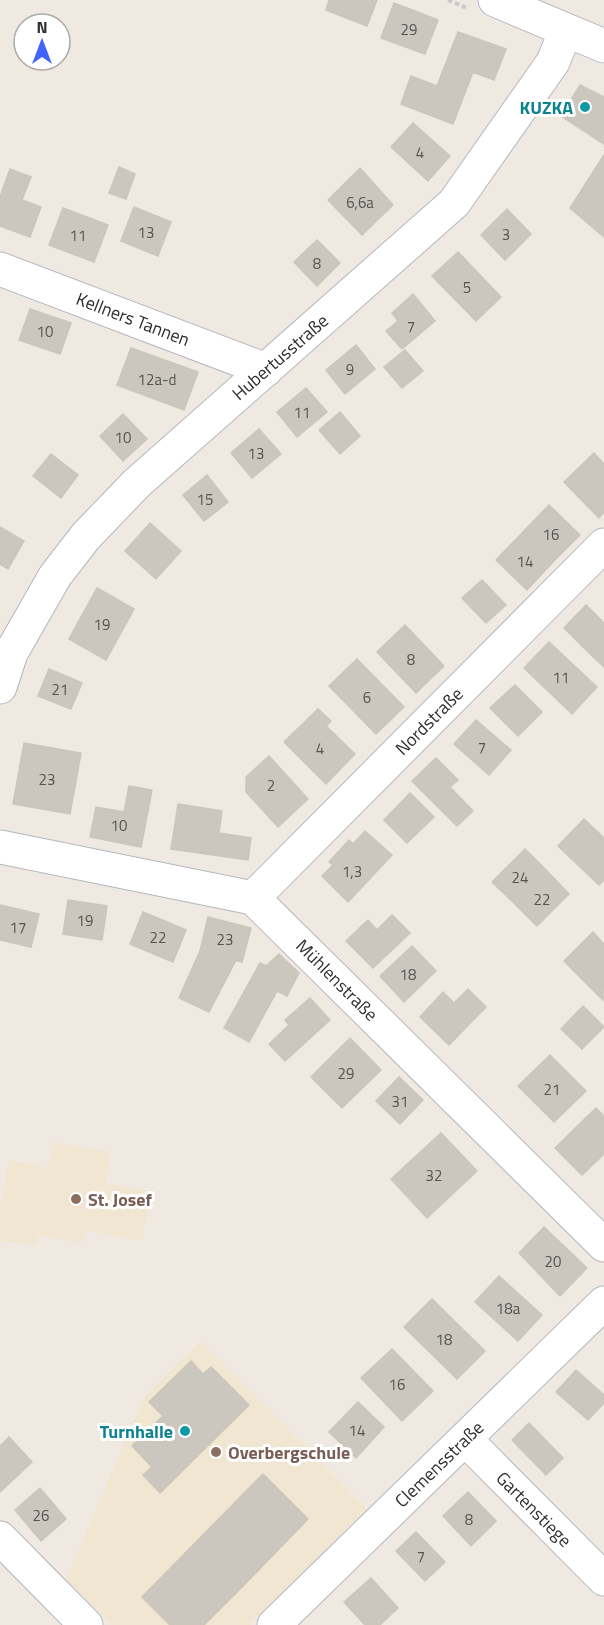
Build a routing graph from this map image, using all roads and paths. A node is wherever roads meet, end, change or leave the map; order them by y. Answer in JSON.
{"nodes":[{"id":1,"x":495,"y":0,"type":"edge"},
{"id":2,"x":566,"y":30,"type":"junction"},
{"id":3,"x":604,"y":46,"type":"edge"},
{"id":4,"x":0,"y":269,"type":"edge"},
{"id":5,"x":266,"y":370,"type":"junction"},
{"id":6,"x":604,"y":544,"type":"edge"},
{"id":7,"x":0,"y":687,"type":"edge"},
{"id":8,"x":0,"y":847,"type":"edge"},
{"id":9,"x":253,"y":898,"type":"junction"},
{"id":10,"x":604,"y":1245,"type":"edge"},
{"id":11,"x":604,"y":1303,"type":"edge"},
{"id":12,"x":465,"y":1439,"type":"junction"},
{"id":13,"x":0,"y":1538,"type":"edge"},
{"id":14,"x":604,"y":1579,"type":"edge"},
{"id":15,"x":86,"y":1625,"type":"edge"},
{"id":16,"x":274,"y":1625,"type":"edge"}],
"edges":[{"from":1,"to":2,"type":"street"},
{"from":2,"to":3,"type":"street"},
{"from":2,"to":5,"type":"street","name":"Hubertusstraße"},
{"from":4,"to":5,"type":"street","name":"Kellners Tannen"},
{"from":5,"to":7,"type":"street","name":"Hubertusstraße"},
{"from":6,"to":9,"type":"street","name":"Nordstraße"},
{"from":8,"to":9,"type":"street"},
{"from":9,"to":10,"type":"street","name":"Mühlenstraße"},
{"from":11,"to":12,"type":"street","name":"Clemensstraße"},
{"from":12,"to":14,"type":"street","name":"Gartenstiege"},
{"from":12,"to":16,"type":"street","name":"Clemensstraße"},
{"from":13,"to":15,"type":"street"}]}
